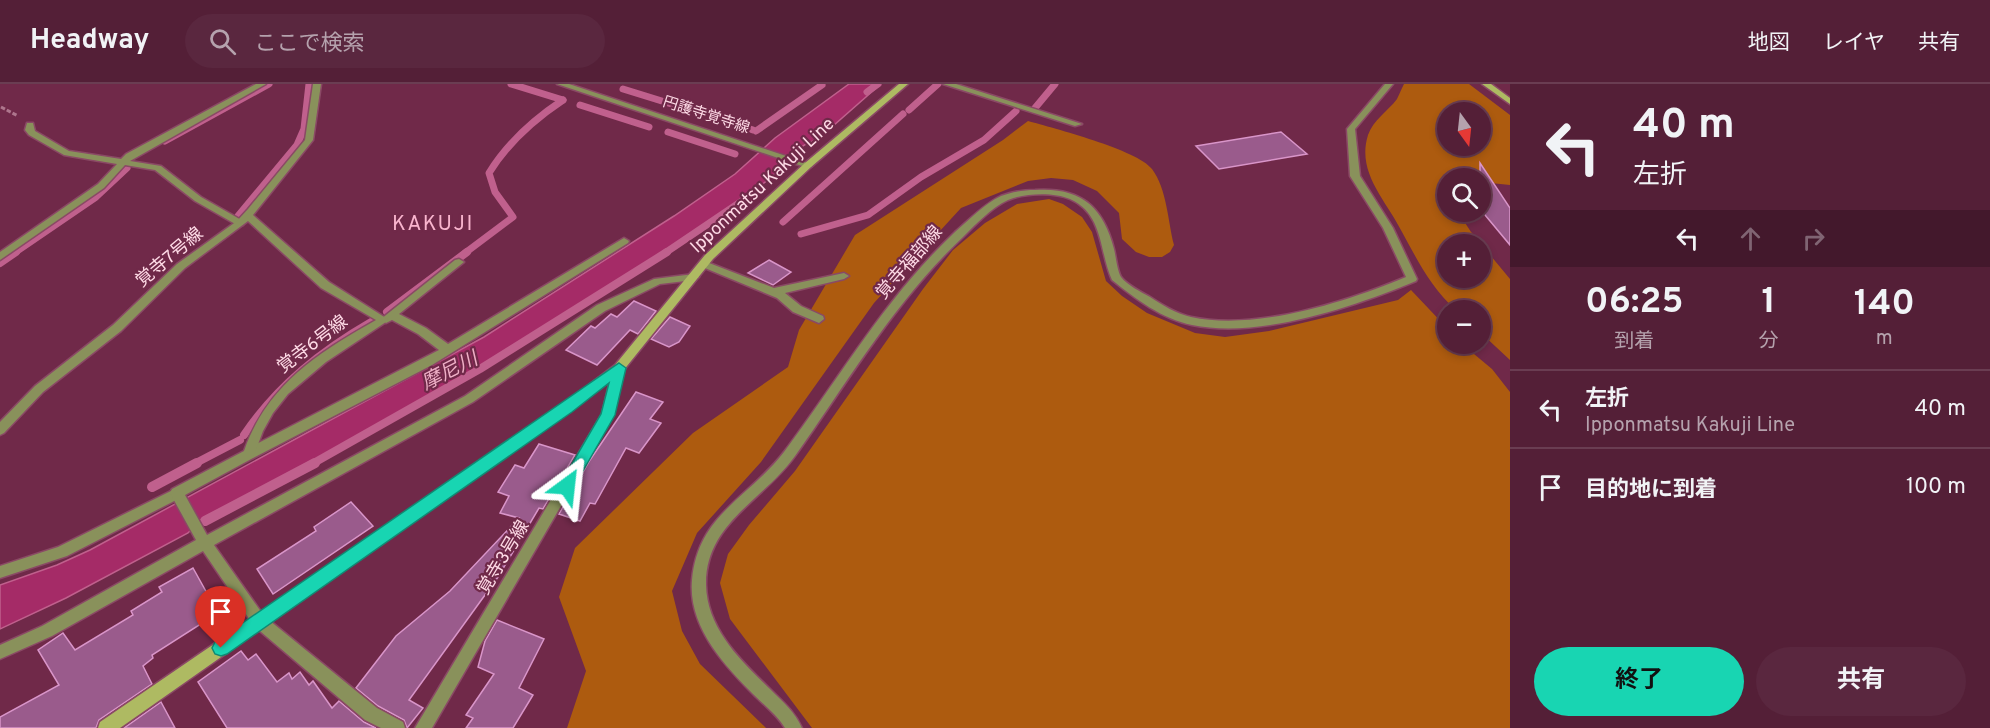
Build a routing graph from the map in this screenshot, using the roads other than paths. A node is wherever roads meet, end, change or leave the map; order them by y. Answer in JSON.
{"nodes":[{"id":1,"x":261,"y":84,"type":"edge"},
{"id":2,"x":317,"y":84,"type":"edge"},
{"id":3,"x":561,"y":84,"type":"edge"},
{"id":4,"x":904,"y":84,"type":"edge"},
{"id":5,"x":947,"y":84,"type":"edge"},
{"id":6,"x":1389,"y":84,"type":"edge"},
{"id":7,"x":1486,"y":84,"type":"edge"},
{"id":8,"x":1510,"y":102,"type":"edge"},
{"id":9,"x":1078,"y":124,"type":"dead end"},
{"id":10,"x":30,"y":125,"type":"dead end"},
{"id":11,"x":122,"y":163,"type":"junction"},
{"id":12,"x":808,"y":165,"type":"junction"},
{"id":13,"x":244,"y":219,"type":"junction"},
{"id":14,"x":624,"y":241,"type":"dead end"},
{"id":15,"x":0,"y":257,"type":"edge"},
{"id":16,"x":459,"y":262,"type":"dead end"},
{"id":17,"x":704,"y":264,"type":"junction"},
{"id":18,"x":844,"y":276,"type":"dead end"},
{"id":19,"x":694,"y":277,"type":"junction"},
{"id":20,"x":772,"y":292,"type":"junction"},
{"id":21,"x":388,"y":318,"type":"junction"},
{"id":22,"x":819,"y":319,"type":"dead end"},
{"id":23,"x":448,"y":350,"type":"junction"},
{"id":24,"x":619,"y":368,"type":"junction"},
{"id":25,"x":0,"y":430,"type":"edge"},
{"id":26,"x":249,"y":454,"type":"junction"},
{"id":27,"x":179,"y":495,"type":"junction"},
{"id":28,"x":203,"y":539,"type":"junction"},
{"id":29,"x":0,"y":572,"type":"edge"},
{"id":30,"x":259,"y":621,"type":"junction"},
{"id":31,"x":0,"y":652,"type":"edge"},
{"id":32,"x":106,"y":728,"type":"edge"},
{"id":33,"x":397,"y":728,"type":"edge"},
{"id":34,"x":423,"y":728,"type":"edge"},
{"id":35,"x":794,"y":728,"type":"edge"}],
"edges":[{"from":1,"to":11,"type":"street"},
{"from":2,"to":13,"type":"street","name":"覚寺7号線"},
{"from":3,"to":12,"type":"street","name":"円護寺覚寺線"},
{"from":4,"to":12,"type":"main road","name":"Ipponmatsu Kakuji Line"},
{"from":5,"to":9,"type":"street"},
{"from":6,"to":35,"type":"street","name":"覚寺福部線"},
{"from":7,"to":8,"type":"main road"},
{"from":10,"to":11,"type":"street","name":"覚寺6号線"},
{"from":11,"to":13,"type":"street","name":"覚寺6号線"},
{"from":11,"to":15,"type":"street"},
{"from":12,"to":17,"type":"main road","name":"Ipponmatsu Kakuji Line"},
{"from":13,"to":21,"type":"street","name":"覚寺6号線"},
{"from":13,"to":25,"type":"street","name":"覚寺7号線"},
{"from":14,"to":23,"type":"street"},
{"from":16,"to":21,"type":"street"},
{"from":17,"to":19,"type":"main road","name":"Ipponmatsu Kakuji Line"},
{"from":17,"to":20,"type":"street"},
{"from":18,"to":20,"type":"street"},
{"from":19,"to":24,"type":"main road","name":"Ipponmatsu Kakuji Line"},
{"from":19,"to":28,"type":"street"},
{"from":20,"to":22,"type":"street"},
{"from":21,"to":23,"type":"street"},
{"from":21,"to":26,"type":"street","name":"覚寺6号線"},
{"from":23,"to":26,"type":"street"},
{"from":24,"to":30,"type":"main road","name":"Ipponmatsu Kakuji Line"},
{"from":24,"to":34,"type":"street","name":"覚寺3号線"},
{"from":26,"to":27,"type":"street"},
{"from":27,"to":28,"type":"street"},
{"from":27,"to":29,"type":"street"},
{"from":28,"to":30,"type":"street"},
{"from":28,"to":31,"type":"street"},
{"from":30,"to":32,"type":"main road","name":"Ipponmatsu Kakuji Line"},
{"from":30,"to":33,"type":"street"}]}
